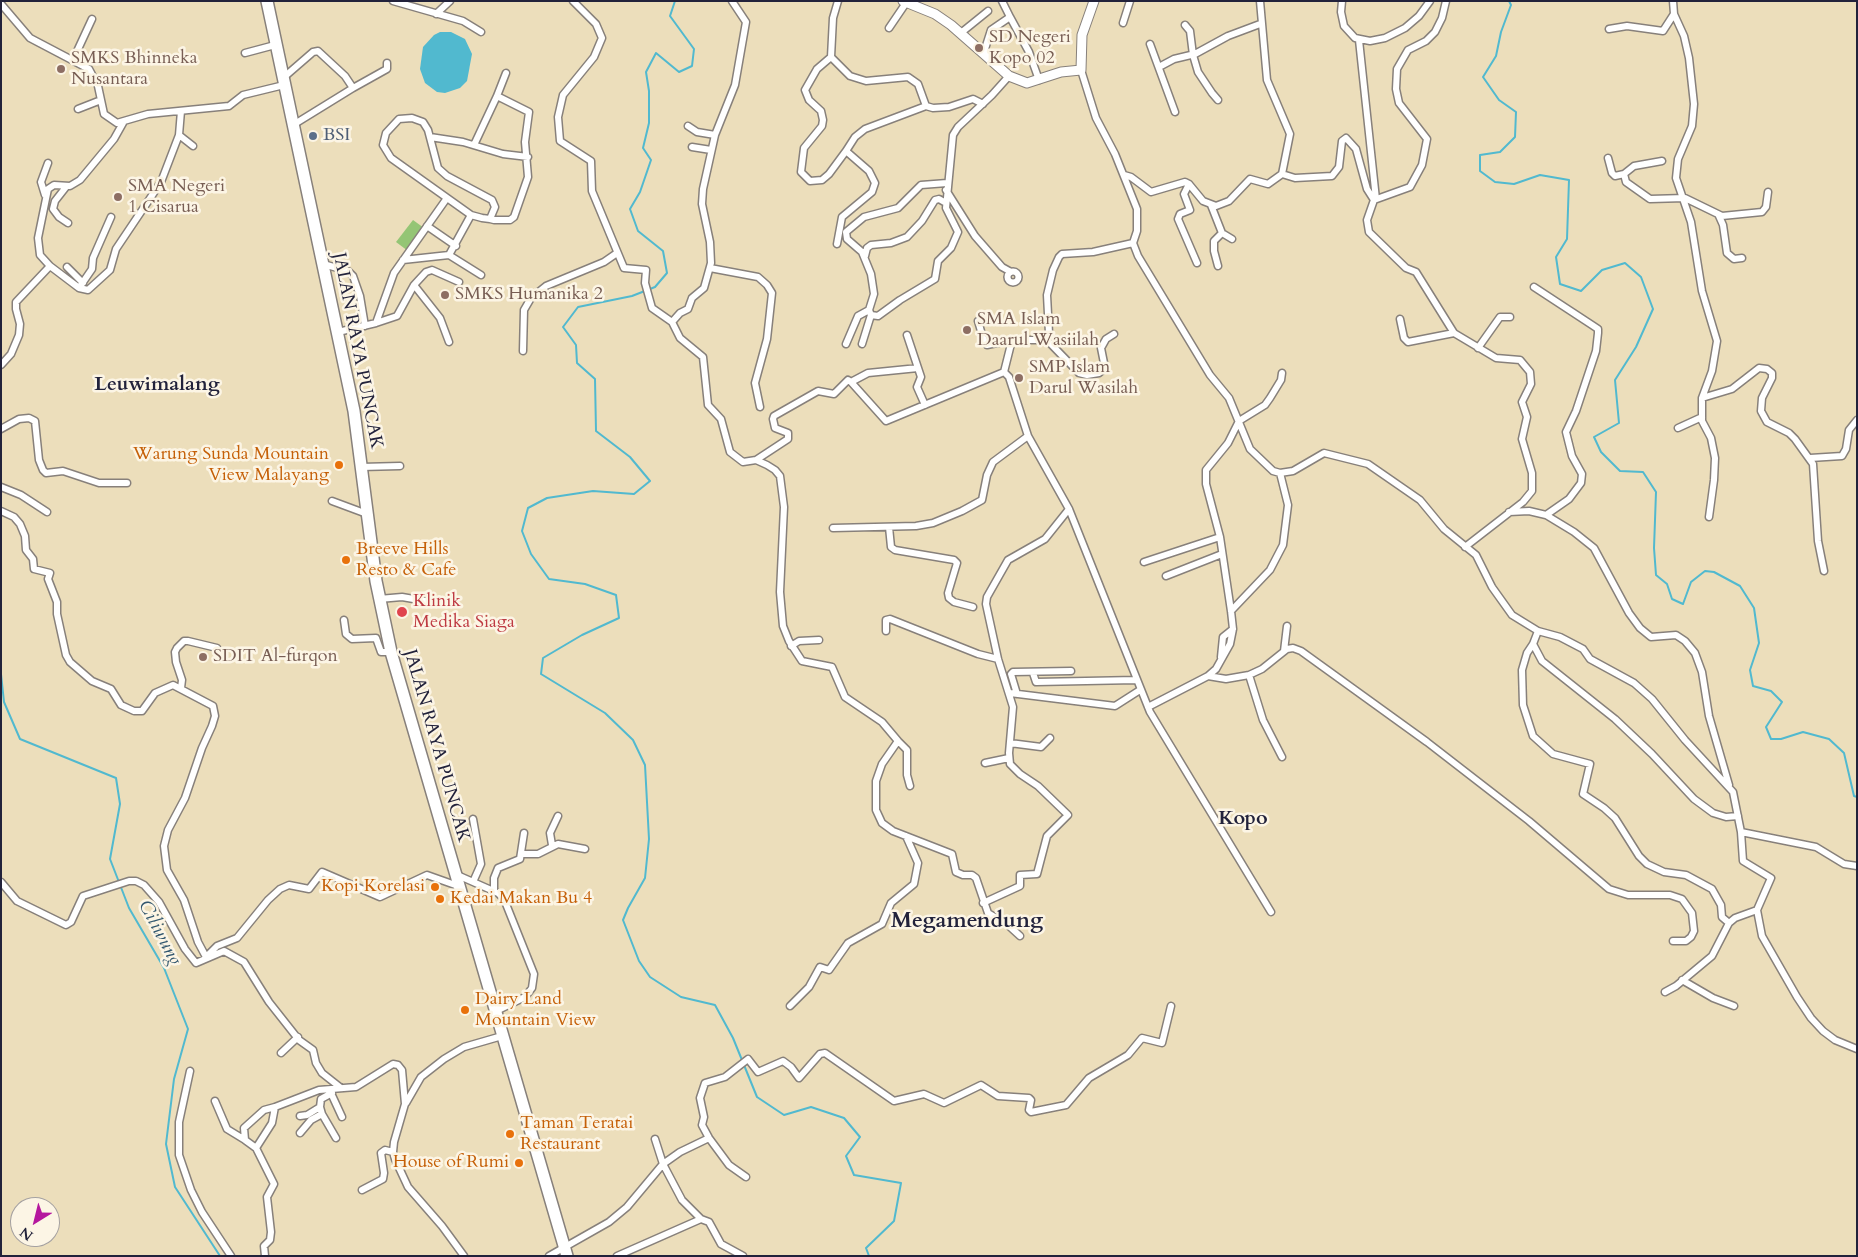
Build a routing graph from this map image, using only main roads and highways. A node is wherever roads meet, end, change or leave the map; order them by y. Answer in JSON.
{"nodes":[{"id":1,"x":267,"y":1,"type":"edge"},
{"id":2,"x":1094,"y":1,"type":"edge"},
{"id":3,"x":904,"y":2,"type":"edge"},
{"id":4,"x":566,"y":1251,"type":"edge"}],
"edges":[{"from":1,"to":4,"type":"highway","name":"JALAN RAYA PUNCAK"},
{"from":2,"to":3,"type":"main road"}]}
